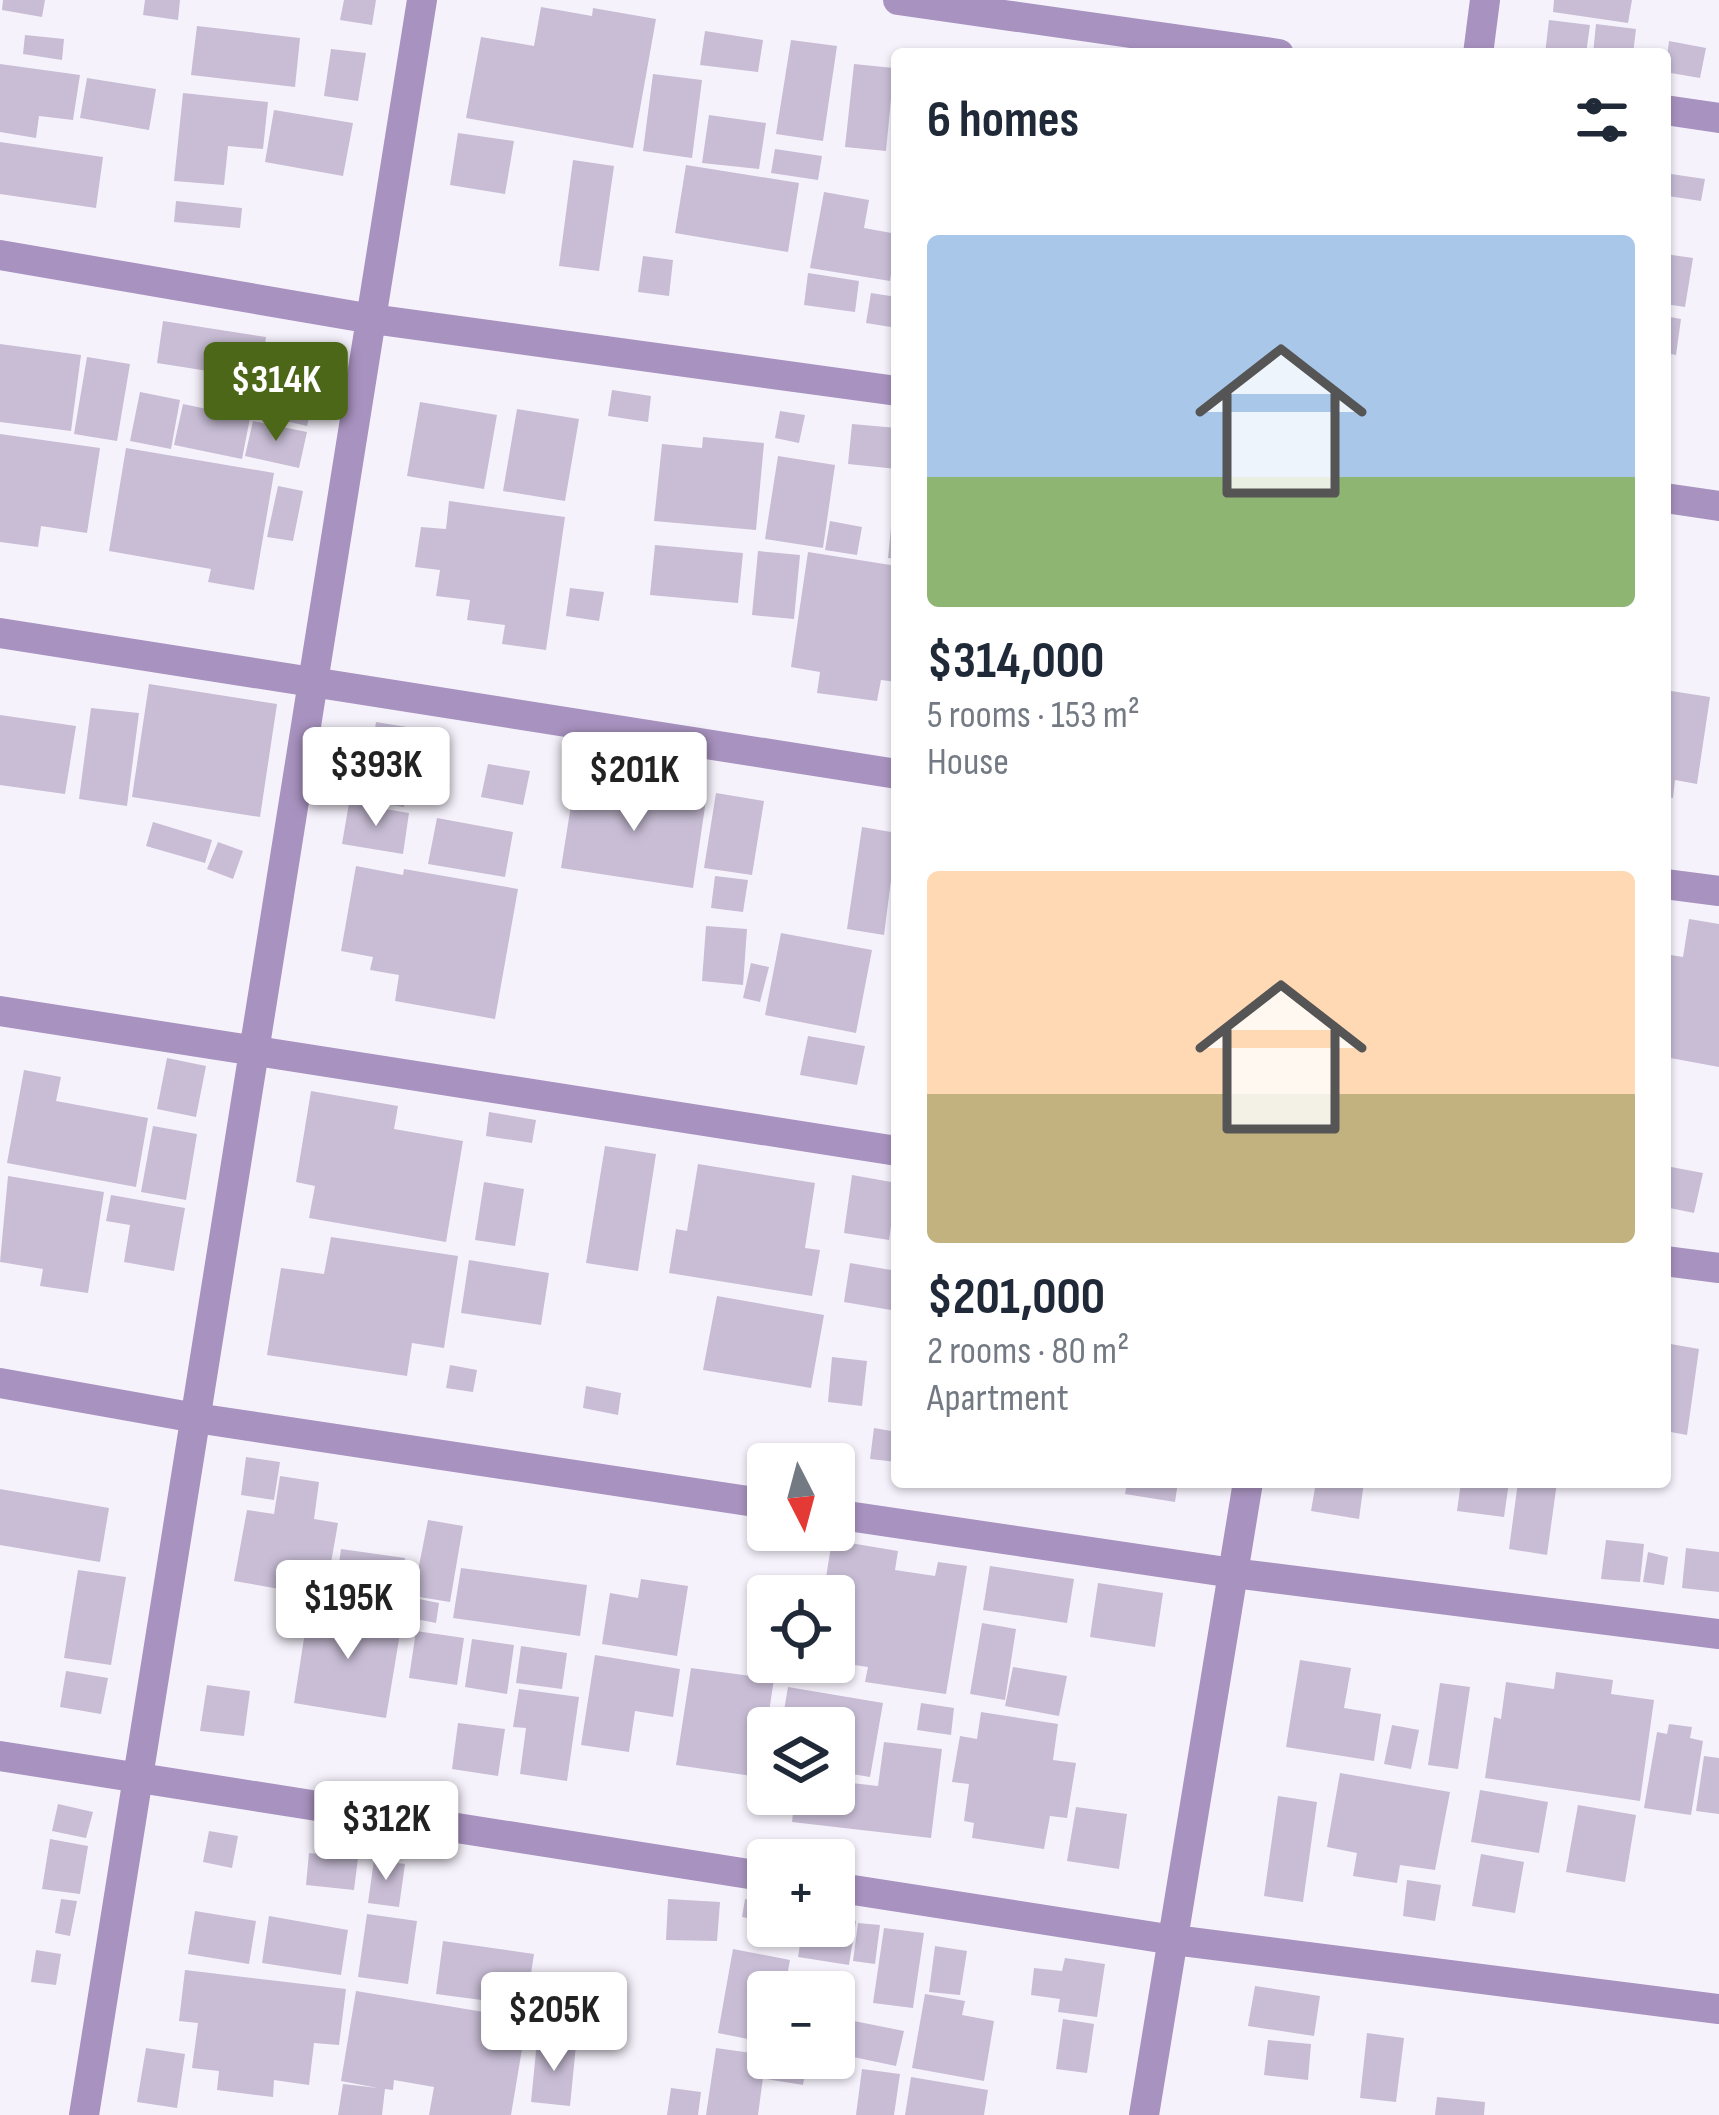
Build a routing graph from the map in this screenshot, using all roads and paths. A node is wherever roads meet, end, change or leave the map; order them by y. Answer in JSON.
{"nodes":[{"id":1,"x":422,"y":0,"type":"edge"},
{"id":2,"x":898,"y":0,"type":"edge"},
{"id":3,"x":1485,"y":0,"type":"edge"},
{"id":4,"x":1238,"y":48,"type":"edge"},
{"id":5,"x":1479,"y":48,"type":"edge"},
{"id":6,"x":1671,"y":111,"type":"edge"},
{"id":7,"x":1719,"y":118,"type":"edge"},
{"id":8,"x":0,"y":255,"type":"edge"},
{"id":9,"x":372,"y":319,"type":"junction"},
{"id":10,"x":891,"y":391,"type":"edge"},
{"id":11,"x":1671,"y":499,"type":"edge"},
{"id":12,"x":1719,"y":506,"type":"edge"},
{"id":13,"x":0,"y":633,"type":"edge"},
{"id":14,"x":315,"y":685,"type":"junction"},
{"id":15,"x":891,"y":773,"type":"edge"},
{"id":16,"x":1671,"y":885,"type":"edge"},
{"id":17,"x":1719,"y":891,"type":"edge"},
{"id":18,"x":0,"y":1011,"type":"edge"},
{"id":19,"x":256,"y":1053,"type":"junction"},
{"id":20,"x":891,"y":1149,"type":"edge"},
{"id":21,"x":1671,"y":1262,"type":"edge"},
{"id":22,"x":1719,"y":1268,"type":"edge"},
{"id":23,"x":0,"y":1383,"type":"edge"},
{"id":24,"x":196,"y":1418,"type":"junction"},
{"id":25,"x":1247,"y":1488,"type":"edge"},
{"id":26,"x":747,"y":1501,"type":"edge"},
{"id":27,"x":855,"y":1517,"type":"edge"},
{"id":28,"x":1233,"y":1574,"type":"junction"},
{"id":29,"x":1719,"y":1634,"type":"edge"},
{"id":30,"x":0,"y":1756,"type":"edge"},
{"id":31,"x":139,"y":1779,"type":"junction"},
{"id":32,"x":747,"y":1874,"type":"edge"},
{"id":33,"x":855,"y":1890,"type":"edge"},
{"id":34,"x":1174,"y":1940,"type":"junction"},
{"id":35,"x":1719,"y":2009,"type":"edge"},
{"id":36,"x":84,"y":2115,"type":"edge"},
{"id":37,"x":1144,"y":2115,"type":"edge"}],
"edges":[{"from":1,"to":9,"type":"street"},
{"from":2,"to":4,"type":"street"},
{"from":3,"to":5,"type":"street"},
{"from":6,"to":7,"type":"street"},
{"from":8,"to":9,"type":"street"},
{"from":9,"to":10,"type":"street"},
{"from":9,"to":14,"type":"street"},
{"from":11,"to":12,"type":"street"},
{"from":13,"to":14,"type":"street"},
{"from":14,"to":15,"type":"street"},
{"from":14,"to":19,"type":"street"},
{"from":16,"to":17,"type":"street"},
{"from":18,"to":19,"type":"street"},
{"from":19,"to":20,"type":"street"},
{"from":19,"to":24,"type":"street"},
{"from":21,"to":22,"type":"street"},
{"from":23,"to":24,"type":"street"},
{"from":24,"to":26,"type":"street"},
{"from":24,"to":31,"type":"street"},
{"from":25,"to":28,"type":"street"},
{"from":27,"to":28,"type":"street"},
{"from":28,"to":29,"type":"street"},
{"from":28,"to":34,"type":"street"},
{"from":30,"to":31,"type":"street"},
{"from":31,"to":32,"type":"street"},
{"from":31,"to":36,"type":"street"},
{"from":33,"to":34,"type":"street"},
{"from":34,"to":35,"type":"street"},
{"from":34,"to":37,"type":"street"}]}
